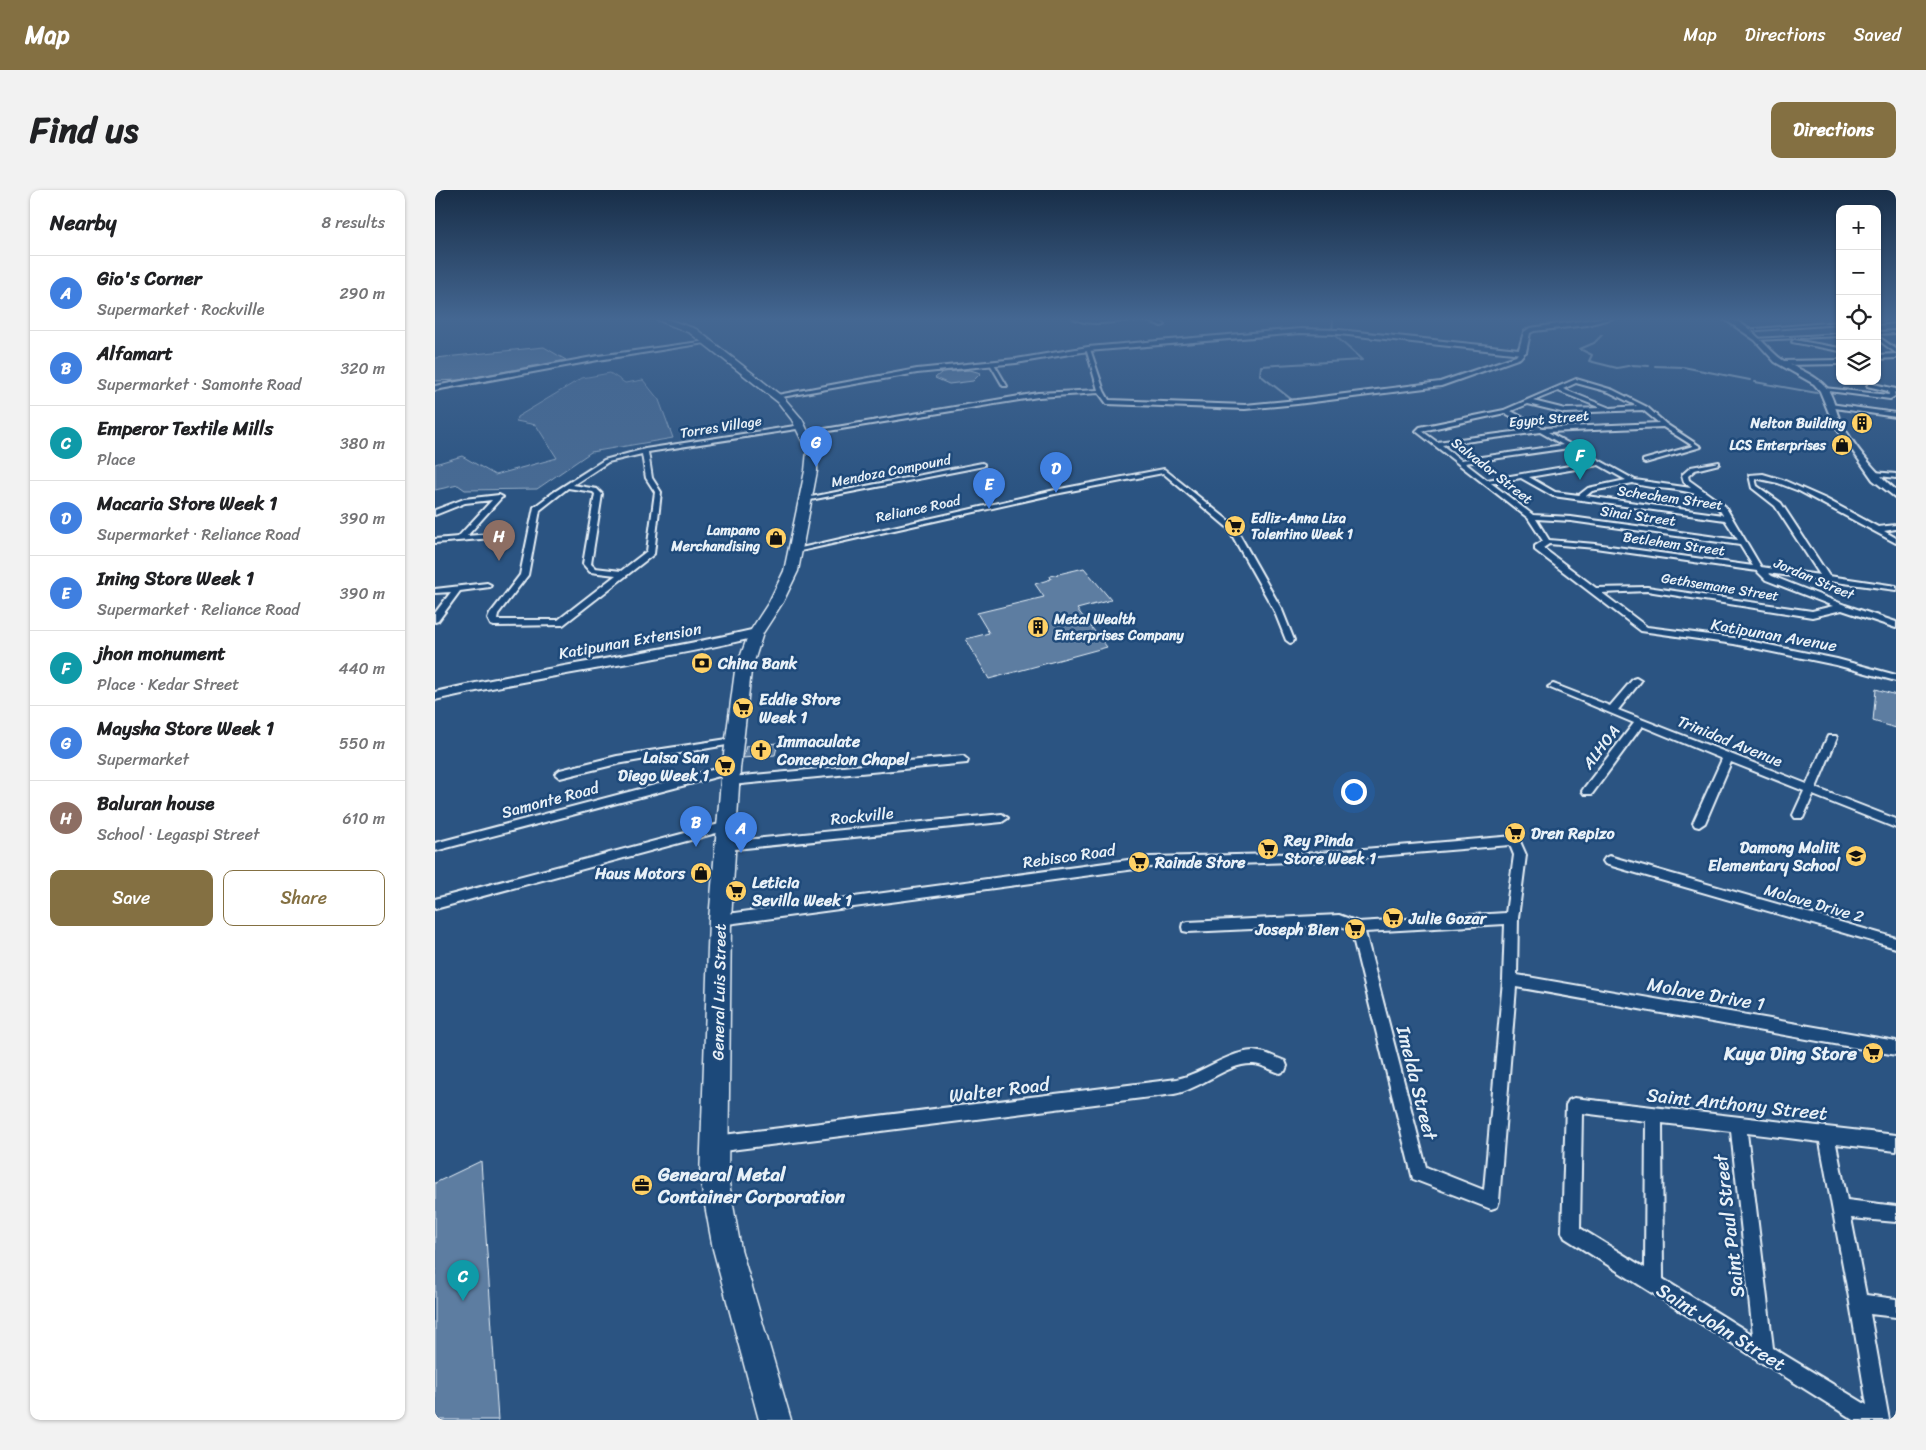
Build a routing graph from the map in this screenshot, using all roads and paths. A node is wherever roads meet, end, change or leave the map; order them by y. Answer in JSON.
{"nodes":[{"id":1,"x":503,"y":375,"type":"edge"},
{"id":2,"x":749,"y":375,"type":"edge"},
{"id":3,"x":897,"y":375,"type":"edge"},
{"id":4,"x":999,"y":375,"type":"edge"},
{"id":5,"x":1096,"y":375,"type":"edge"},
{"id":6,"x":1471,"y":375,"type":"edge"},
{"id":7,"x":1806,"y":375,"type":"edge"},
{"id":8,"x":1005,"y":384,"type":"dead end"},
{"id":9,"x":1872,"y":385,"type":"edge"},
{"id":10,"x":435,"y":388,"type":"edge"},
{"id":11,"x":1559,"y":389,"type":"junction"},
{"id":12,"x":1824,"y":390,"type":"junction"},
{"id":13,"x":1101,"y":391,"type":"junction"},
{"id":14,"x":1893,"y":391,"type":"edge"},
{"id":15,"x":776,"y":396,"type":"junction"},
{"id":16,"x":1893,"y":397,"type":"edge"},
{"id":17,"x":1529,"y":402,"type":"junction"},
{"id":18,"x":1831,"y":407,"type":"junction"},
{"id":19,"x":1645,"y":408,"type":"junction"},
{"id":20,"x":1506,"y":410,"type":"junction"},
{"id":21,"x":1611,"y":410,"type":"junction"},
{"id":22,"x":1896,"y":416,"type":"edge"},
{"id":23,"x":1663,"y":425,"type":"junction"},
{"id":24,"x":802,"y":430,"type":"junction"},
{"id":25,"x":1543,"y":430,"type":"junction"},
{"id":26,"x":1437,"y":444,"type":"junction"},
{"id":27,"x":1570,"y":446,"type":"junction"},
{"id":28,"x":645,"y":451,"type":"junction"},
{"id":29,"x":1645,"y":461,"type":"dead end"},
{"id":30,"x":1461,"y":462,"type":"junction"},
{"id":31,"x":1599,"y":463,"type":"junction"},
{"id":32,"x":1717,"y":463,"type":"dead end"},
{"id":33,"x":981,"y":465,"type":"dead end"},
{"id":34,"x":1874,"y":474,"type":"junction"},
{"id":35,"x":1523,"y":476,"type":"junction"},
{"id":36,"x":1896,"y":476,"type":"edge"},
{"id":37,"x":1633,"y":481,"type":"junction"},
{"id":38,"x":1485,"y":482,"type":"junction"},
{"id":39,"x":567,"y":486,"type":"junction"},
{"id":40,"x":1698,"y":491,"type":"junction"},
{"id":41,"x":1896,"y":494,"type":"edge"},
{"id":42,"x":1580,"y":498,"type":"junction"},
{"id":43,"x":805,"y":499,"type":"junction"},
{"id":44,"x":435,"y":513,"type":"edge"},
{"id":45,"x":1531,"y":517,"type":"junction"},
{"id":46,"x":1729,"y":518,"type":"junction"},
{"id":47,"x":1896,"y":527,"type":"edge"},
{"id":48,"x":1876,"y":530,"type":"junction"},
{"id":49,"x":489,"y":536,"type":"dead end"},
{"id":50,"x":460,"y":539,"type":"junction"},
{"id":51,"x":438,"y":541,"type":"edge"},
{"id":52,"x":1896,"y":541,"type":"edge"},
{"id":53,"x":1547,"y":542,"type":"junction"},
{"id":54,"x":1741,"y":543,"type":"junction"},
{"id":55,"x":435,"y":549,"type":"edge"},
{"id":56,"x":795,"y":550,"type":"junction"},
{"id":57,"x":1758,"y":568,"type":"junction"},
{"id":58,"x":623,"y":574,"type":"junction"},
{"id":59,"x":1826,"y":578,"type":"junction"},
{"id":60,"x":487,"y":585,"type":"dead end"},
{"id":61,"x":458,"y":588,"type":"junction"},
{"id":62,"x":1896,"y":588,"type":"edge"},
{"id":63,"x":1593,"y":590,"type":"junction"},
{"id":64,"x":435,"y":591,"type":"edge"},
{"id":65,"x":1842,"y":608,"type":"junction"},
{"id":66,"x":435,"y":619,"type":"edge"},
{"id":67,"x":1896,"y":625,"type":"edge"},
{"id":68,"x":1645,"y":629,"type":"joint"},
{"id":69,"x":756,"y":633,"type":"junction"},
{"id":70,"x":1290,"y":640,"type":"dead end"},
{"id":71,"x":1896,"y":678,"type":"edge"},
{"id":72,"x":508,"y":679,"type":"junction"},
{"id":73,"x":1636,"y":681,"type":"dead end"},
{"id":74,"x":1553,"y":687,"type":"dead end"},
{"id":75,"x":435,"y":688,"type":"edge"},
{"id":76,"x":435,"y":696,"type":"edge"},
{"id":77,"x":1612,"y":711,"type":"junction"},
{"id":78,"x":1639,"y":722,"type":"junction"},
{"id":79,"x":1832,"y":738,"type":"dead end"},
{"id":80,"x":735,"y":741,"type":"junction"},
{"id":81,"x":1728,"y":757,"type":"junction"},
{"id":82,"x":963,"y":760,"type":"dead end"},
{"id":83,"x":560,"y":774,"type":"dead end"},
{"id":84,"x":731,"y":775,"type":"junction"},
{"id":85,"x":1809,"y":789,"type":"junction"},
{"id":86,"x":1588,"y":791,"type":"dead end"},
{"id":87,"x":1799,"y":814,"type":"dead end"},
{"id":88,"x":1002,"y":818,"type":"dead end"},
{"id":89,"x":1699,"y":823,"type":"dead end"},
{"id":90,"x":1896,"y":824,"type":"edge"},
{"id":91,"x":726,"y":836,"type":"junction"},
{"id":92,"x":435,"y":847,"type":"edge"},
{"id":93,"x":1609,"y":861,"type":"dead end"},
{"id":94,"x":435,"y":904,"type":"edge"},
{"id":95,"x":1512,"y":918,"type":"junction"},
{"id":96,"x":720,"y":920,"type":"junction"},
{"id":97,"x":1188,"y":927,"type":"dead end"},
{"id":98,"x":1357,"y":927,"type":"junction"},
{"id":99,"x":1896,"y":943,"type":"edge"},
{"id":100,"x":1510,"y":980,"type":"junction"},
{"id":101,"x":1896,"y":1048,"type":"edge"},
{"id":102,"x":1280,"y":1066,"type":"dead end"},
{"id":103,"x":1654,"y":1115,"type":"junction"},
{"id":104,"x":1738,"y":1123,"type":"junction"},
{"id":105,"x":1826,"y":1134,"type":"junction"},
{"id":106,"x":1896,"y":1143,"type":"edge"},
{"id":107,"x":715,"y":1144,"type":"junction"},
{"id":108,"x":1840,"y":1208,"type":"junction"},
{"id":109,"x":1896,"y":1214,"type":"edge"},
{"id":110,"x":1571,"y":1232,"type":"joint"},
{"id":111,"x":1654,"y":1284,"type":"junction"},
{"id":112,"x":1859,"y":1304,"type":"junction"},
{"id":113,"x":1896,"y":1308,"type":"edge"},
{"id":114,"x":1765,"y":1355,"type":"junction"},
{"id":115,"x":775,"y":1420,"type":"edge"},
{"id":116,"x":1872,"y":1420,"type":"edge"},
{"id":117,"x":1879,"y":1420,"type":"edge"}],
"edges":[{"from":1,"to":10,"type":"street"},
{"from":2,"to":15,"type":"main road","name":"General Luis Street"},
{"from":3,"to":15,"type":"main road"},
{"from":4,"to":8,"type":"street"},
{"from":5,"to":13,"type":"street"},
{"from":6,"to":13,"type":"street"},
{"from":7,"to":12,"type":"main road"},
{"from":9,"to":14,"type":"street"},
{"from":11,"to":17,"type":"street"},
{"from":11,"to":19,"type":"street"},
{"from":11,"to":21,"type":"street"},
{"from":12,"to":16,"type":"street"},
{"from":12,"to":18,"type":"main road"},
{"from":13,"to":24,"type":"street","name":"Torres Village"},
{"from":14,"to":16,"type":"street"},
{"from":15,"to":24,"type":"main road","name":"General Luis Street"},
{"from":17,"to":20,"type":"street"},
{"from":17,"to":21,"type":"street"},
{"from":18,"to":22,"type":"street"},
{"from":18,"to":34,"type":"main road"},
{"from":19,"to":21,"type":"street"},
{"from":19,"to":23,"type":"street"},
{"from":20,"to":25,"type":"street"},
{"from":20,"to":26,"type":"street","name":"Salvador Street"},
{"from":23,"to":25,"type":"street","name":"Egypt Street"},
{"from":23,"to":29,"type":"street"},
{"from":24,"to":28,"type":"street","name":"Torres Village"},
{"from":24,"to":43,"type":"main road","name":"General Luis Street"},
{"from":25,"to":26,"type":"street","name":"Egypt Street"},
{"from":25,"to":27,"type":"street"},
{"from":26,"to":30,"type":"street","name":"Salvador Street"},
{"from":27,"to":30,"type":"street"},
{"from":27,"to":31,"type":"street"},
{"from":28,"to":39,"type":"street","name":"Torres Village"},
{"from":28,"to":58,"type":"street"},
{"from":30,"to":38,"type":"street","name":"Salvador Street"},
{"from":31,"to":35,"type":"street"},
{"from":31,"to":37,"type":"street"},
{"from":32,"to":40,"type":"street","name":"Jordan Street"},
{"from":33,"to":43,"type":"street","name":"Mendoza Compound"},
{"from":34,"to":36,"type":"street"},
{"from":34,"to":41,"type":"main road"},
{"from":35,"to":38,"type":"street"},
{"from":35,"to":42,"type":"street","name":"Schechem Street"},
{"from":37,"to":40,"type":"street"},
{"from":37,"to":42,"type":"street"},
{"from":38,"to":45,"type":"street","name":"Salvador Street"},
{"from":39,"to":58,"type":"street"},
{"from":39,"to":58,"type":"street","name":"Torres Village"},
{"from":40,"to":46,"type":"street","name":"Jordan Street"},
{"from":42,"to":46,"type":"street","name":"Schechem Street"},
{"from":43,"to":56,"type":"main road","name":"General Luis Street"},
{"from":44,"to":50,"type":"street"},
{"from":45,"to":53,"type":"street","name":"Salvador Street"},
{"from":45,"to":54,"type":"street","name":"Sinai Street"},
{"from":46,"to":54,"type":"street","name":"Jordan Street"},
{"from":47,"to":48,"type":"street"},
{"from":48,"to":52,"type":"street"},
{"from":48,"to":59,"type":"street"},
{"from":49,"to":50,"type":"street"},
{"from":50,"to":51,"type":"street"},
{"from":51,"to":55,"type":"street"},
{"from":53,"to":57,"type":"street","name":"Betlehem Street"},
{"from":53,"to":63,"type":"street","name":"Salvador Street"},
{"from":54,"to":57,"type":"street","name":"Jordan Street"},
{"from":56,"to":69,"type":"main road","name":"General Luis Street"},
{"from":56,"to":70,"type":"street","name":"Reliance Road"},
{"from":57,"to":59,"type":"street","name":"Betlehem Street"},
{"from":57,"to":65,"type":"street","name":"Jordan Street"},
{"from":59,"to":62,"type":"street","name":"Betlehem Street"},
{"from":60,"to":61,"type":"street"},
{"from":61,"to":64,"type":"street"},
{"from":61,"to":66,"type":"street"},
{"from":63,"to":65,"type":"street","name":"Gethsemane Street"},
{"from":63,"to":68,"type":"street","name":"Salvador Street"},
{"from":65,"to":67,"type":"street","name":"Jordan Street"},
{"from":68,"to":71,"type":"street","name":"Katipunan Avenue"},
{"from":69,"to":72,"type":"main road","name":"Katipunan Extension"},
{"from":69,"to":80,"type":"main road","name":"General Luis Street"},
{"from":72,"to":75,"type":"main road","name":"Katipunan Extension"},
{"from":72,"to":76,"type":"main road","name":"Katipunan Extension"},
{"from":73,"to":77,"type":"street"},
{"from":74,"to":77,"type":"street","name":"Trinidad Avenue"},
{"from":77,"to":78,"type":"street","name":"Trinidad Avenue"},
{"from":78,"to":81,"type":"street","name":"Trinidad Avenue"},
{"from":78,"to":86,"type":"street","name":"ALHOA"},
{"from":79,"to":85,"type":"street"},
{"from":80,"to":83,"type":"street"},
{"from":80,"to":84,"type":"main road","name":"General Luis Street"},
{"from":81,"to":85,"type":"street","name":"Trinidad Avenue"},
{"from":81,"to":89,"type":"street"},
{"from":82,"to":84,"type":"street","name":"Samonte Road"},
{"from":84,"to":91,"type":"main road","name":"General Luis Street"},
{"from":84,"to":92,"type":"street","name":"Samonte Road"},
{"from":85,"to":87,"type":"street"},
{"from":85,"to":90,"type":"street","name":"Trinidad Avenue"},
{"from":88,"to":91,"type":"street","name":"Rockville"},
{"from":91,"to":94,"type":"street"},
{"from":91,"to":96,"type":"main road","name":"General Luis Street"},
{"from":93,"to":99,"type":"street","name":"Molave Drive 2"},
{"from":95,"to":96,"type":"street","name":"Rebisco Road"},
{"from":95,"to":98,"type":"street"},
{"from":95,"to":100,"type":"street"},
{"from":96,"to":107,"type":"main road","name":"General Luis Street"},
{"from":97,"to":98,"type":"street"},
{"from":98,"to":100,"type":"street","name":"Imelda Street"},
{"from":100,"to":101,"type":"street","name":"Molave Drive 1"},
{"from":102,"to":107,"type":"street","name":"Walter Road"},
{"from":103,"to":104,"type":"street","name":"Saint Anthony Street"},
{"from":103,"to":110,"type":"street","name":"Saint Anthony Street"},
{"from":103,"to":111,"type":"street"},
{"from":104,"to":105,"type":"street","name":"Saint Anthony Street"},
{"from":104,"to":114,"type":"street","name":"Saint Paul Street"},
{"from":105,"to":106,"type":"street","name":"Saint Anthony Street"},
{"from":105,"to":108,"type":"street"},
{"from":107,"to":115,"type":"main road","name":"General Luis Street"},
{"from":108,"to":109,"type":"street"},
{"from":108,"to":112,"type":"street"},
{"from":110,"to":111,"type":"street","name":"Saint John Street"},
{"from":111,"to":114,"type":"street","name":"Saint John Street"},
{"from":112,"to":113,"type":"street"},
{"from":112,"to":117,"type":"street"},
{"from":114,"to":116,"type":"street","name":"Saint John Street"}]}
